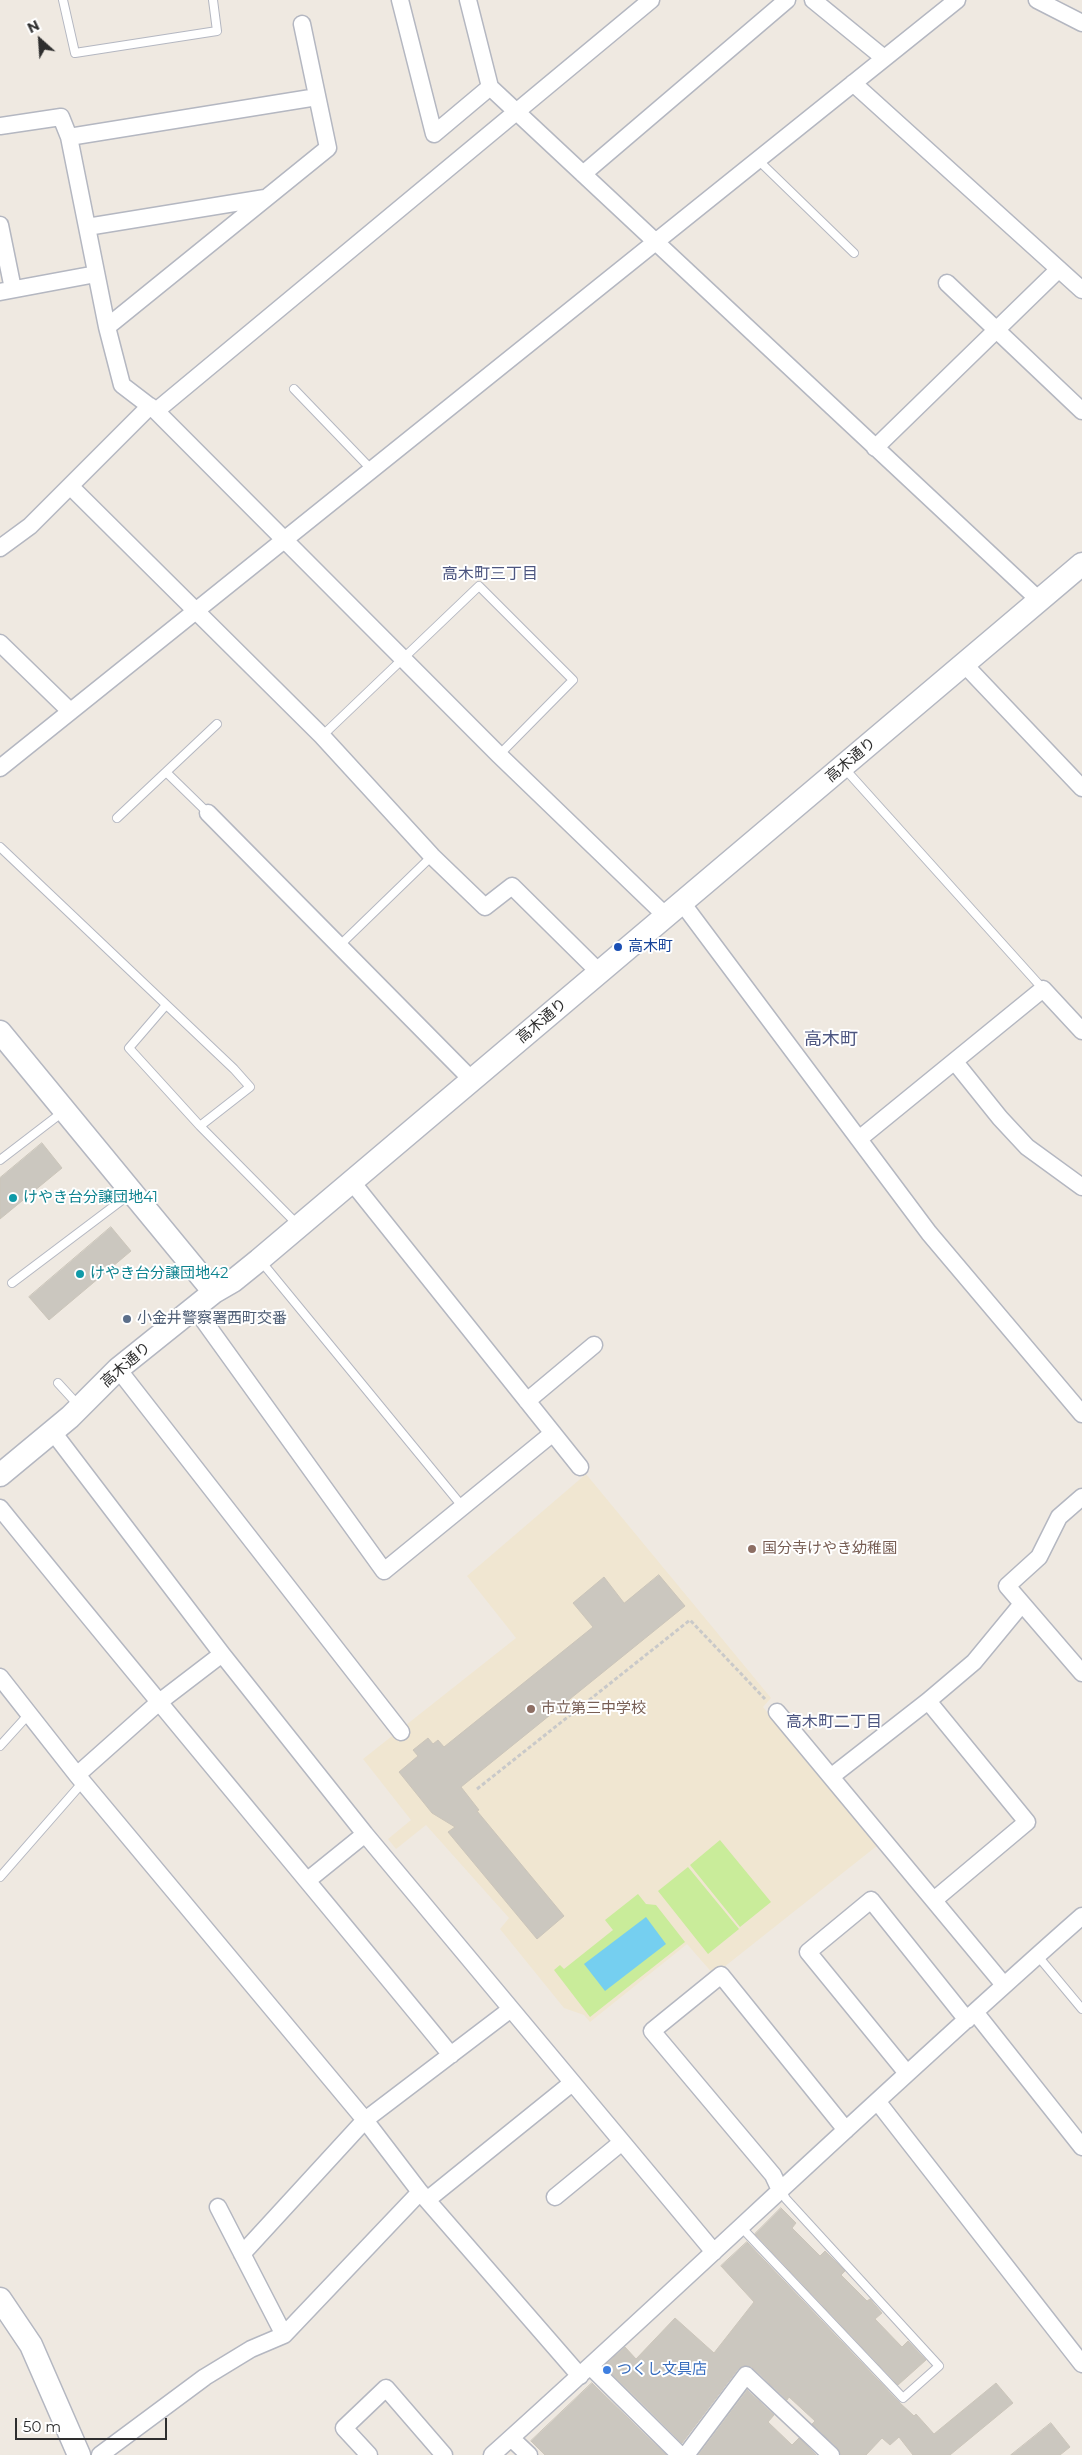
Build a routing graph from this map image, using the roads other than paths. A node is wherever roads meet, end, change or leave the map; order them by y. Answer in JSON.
{"nodes":[{"id":1,"x":63,"y":0,"type":"edge"},
{"id":2,"x":213,"y":0,"type":"edge"},
{"id":3,"x":400,"y":0,"type":"edge"},
{"id":4,"x":468,"y":0,"type":"edge"},
{"id":5,"x":651,"y":0,"type":"edge"},
{"id":6,"x":787,"y":0,"type":"edge"},
{"id":7,"x":813,"y":0,"type":"edge"},
{"id":8,"x":957,"y":0,"type":"edge"},
{"id":9,"x":1037,"y":0,"type":"edge"},
{"id":10,"x":1082,"y":23,"type":"edge"},
{"id":11,"x":302,"y":24,"type":"dead end"},
{"id":12,"x":884,"y":58,"type":"junction"},
{"id":13,"x":853,"y":83,"type":"junction"},
{"id":14,"x":490,"y":87,"type":"junction"},
{"id":15,"x":317,"y":97,"type":"junction"},
{"id":16,"x":516,"y":112,"type":"junction"},
{"id":17,"x":0,"y":126,"type":"edge"},
{"id":18,"x":69,"y":137,"type":"junction"},
{"id":19,"x":758,"y":159,"type":"junction"},
{"id":20,"x":583,"y":174,"type":"junction"},
{"id":21,"x":267,"y":198,"type":"junction"},
{"id":22,"x":0,"y":225,"type":"edge"},
{"id":23,"x":87,"y":227,"type":"junction"},
{"id":24,"x":655,"y":241,"type":"junction"},
{"id":25,"x":854,"y":253,"type":"dead end"},
{"id":26,"x":1058,"y":269,"type":"junction"},
{"id":27,"x":96,"y":274,"type":"junction"},
{"id":28,"x":947,"y":284,"type":"dead end"},
{"id":29,"x":7,"y":290,"type":"edge"},
{"id":30,"x":1082,"y":290,"type":"edge"},
{"id":31,"x":107,"y":327,"type":"junction"},
{"id":32,"x":996,"y":330,"type":"junction"},
{"id":33,"x":294,"y":389,"type":"dead end"},
{"id":34,"x":153,"y":409,"type":"junction"},
{"id":35,"x":1082,"y":411,"type":"edge"},
{"id":36,"x":876,"y":448,"type":"junction"},
{"id":37,"x":371,"y":469,"type":"junction"},
{"id":38,"x":70,"y":486,"type":"junction"},
{"id":39,"x":285,"y":538,"type":"junction"},
{"id":40,"x":0,"y":548,"type":"edge"},
{"id":41,"x":1082,"y":564,"type":"edge"},
{"id":42,"x":1039,"y":600,"type":"junction"},
{"id":43,"x":196,"y":610,"type":"junction"},
{"id":44,"x":0,"y":643,"type":"edge"},
{"id":45,"x":404,"y":658,"type":"junction"},
{"id":46,"x":964,"y":664,"type":"junction"},
{"id":47,"x":70,"y":711,"type":"junction"},
{"id":48,"x":217,"y":724,"type":"dead end"},
{"id":49,"x":322,"y":736,"type":"junction"},
{"id":50,"x":499,"y":755,"type":"junction"},
{"id":51,"x":843,"y":767,"type":"junction"},
{"id":52,"x":0,"y":768,"type":"edge"},
{"id":53,"x":166,"y":772,"type":"junction"},
{"id":54,"x":1082,"y":788,"type":"edge"},
{"id":55,"x":208,"y":813,"type":"joint"},
{"id":56,"x":117,"y":818,"type":"dead end"},
{"id":57,"x":0,"y":847,"type":"edge"},
{"id":58,"x":432,"y":856,"type":"junction"},
{"id":59,"x":675,"y":910,"type":"junction"},
{"id":60,"x":339,"y":946,"type":"junction"},
{"id":61,"x":599,"y":972,"type":"junction"},
{"id":62,"x":1043,"y":989,"type":"junction"},
{"id":63,"x":166,"y":1005,"type":"junction"},
{"id":64,"x":1082,"y":1031,"type":"edge"},
{"id":65,"x":0,"y":1032,"type":"edge"},
{"id":66,"x":955,"y":1062,"type":"junction"},
{"id":67,"x":472,"y":1080,"type":"junction"},
{"id":68,"x":64,"y":1110,"type":"junction"},
{"id":69,"x":200,"y":1126,"type":"junction"},
{"id":70,"x":859,"y":1139,"type":"junction"},
{"id":71,"x":0,"y":1160,"type":"edge"},
{"id":72,"x":352,"y":1182,"type":"junction"},
{"id":73,"x":1082,"y":1187,"type":"edge"},
{"id":74,"x":132,"y":1192,"type":"junction"},
{"id":75,"x":299,"y":1226,"type":"junction"},
{"id":76,"x":259,"y":1260,"type":"junction"},
{"id":77,"x":12,"y":1283,"type":"dead end"},
{"id":78,"x":214,"y":1292,"type":"junction"},
{"id":79,"x":194,"y":1307,"type":"junction"},
{"id":80,"x":594,"y":1345,"type":"dead end"},
{"id":81,"x":118,"y":1369,"type":"junction"},
{"id":82,"x":58,"y":1383,"type":"dead end"},
{"id":83,"x":527,"y":1401,"type":"junction"},
{"id":84,"x":80,"y":1407,"type":"junction"},
{"id":85,"x":1082,"y":1414,"type":"edge"},
{"id":86,"x":53,"y":1432,"type":"junction"},
{"id":87,"x":553,"y":1433,"type":"junction"},
{"id":88,"x":580,"y":1467,"type":"dead end"},
{"id":89,"x":0,"y":1475,"type":"edge"},
{"id":90,"x":1082,"y":1497,"type":"edge"},
{"id":91,"x":462,"y":1506,"type":"junction"},
{"id":92,"x":0,"y":1508,"type":"edge"},
{"id":93,"x":1021,"y":1605,"type":"junction"},
{"id":94,"x":222,"y":1654,"type":"junction"},
{"id":95,"x":1082,"y":1673,"type":"edge"},
{"id":96,"x":0,"y":1677,"type":"edge"},
{"id":97,"x":928,"y":1701,"type":"junction"},
{"id":98,"x":158,"y":1703,"type":"junction"},
{"id":99,"x":778,"y":1712,"type":"road end"},
{"id":100,"x":29,"y":1714,"type":"junction"},
{"id":101,"x":401,"y":1732,"type":"dead end"},
{"id":102,"x":0,"y":1746,"type":"edge"},
{"id":103,"x":832,"y":1776,"type":"junction"},
{"id":104,"x":80,"y":1779,"type":"junction"},
{"id":105,"x":366,"y":1834,"type":"junction"},
{"id":106,"x":0,"y":1877,"type":"edge"},
{"id":107,"x":308,"y":1880,"type":"junction"},
{"id":108,"x":934,"y":1900,"type":"junction"},
{"id":109,"x":1082,"y":1916,"type":"edge"},
{"id":110,"x":1037,"y":1955,"type":"junction"},
{"id":111,"x":1004,"y":1985,"type":"junction"},
{"id":112,"x":511,"y":2009,"type":"junction"},
{"id":113,"x":1082,"y":2009,"type":"edge"},
{"id":114,"x":971,"y":2016,"type":"junction"},
{"id":115,"x":451,"y":2055,"type":"junction"},
{"id":116,"x":906,"y":2072,"type":"junction"},
{"id":117,"x":572,"y":2083,"type":"junction"},
{"id":118,"x":877,"y":2101,"type":"junction"},
{"id":119,"x":365,"y":2120,"type":"junction"},
{"id":120,"x":846,"y":2130,"type":"junction"},
{"id":121,"x":622,"y":2142,"type":"junction"},
{"id":122,"x":1082,"y":2147,"type":"edge"},
{"id":123,"x":780,"y":2190,"type":"junction"},
{"id":124,"x":423,"y":2196,"type":"junction"},
{"id":125,"x":555,"y":2196,"type":"dead end"},
{"id":126,"x":218,"y":2207,"type":"dead end"},
{"id":127,"x":741,"y":2226,"type":"junction"},
{"id":128,"x":714,"y":2252,"type":"junction"},
{"id":129,"x":242,"y":2254,"type":"junction"},
{"id":130,"x":3,"y":2309,"type":"edge"},
{"id":131,"x":284,"y":2335,"type":"junction"},
{"id":132,"x":1082,"y":2364,"type":"edge"},
{"id":133,"x":585,"y":2371,"type":"junction"},
{"id":134,"x":511,"y":2438,"type":"junction"},
{"id":135,"x":78,"y":2455,"type":"edge"},
{"id":136,"x":100,"y":2455,"type":"edge"},
{"id":137,"x":369,"y":2455,"type":"edge"},
{"id":138,"x":444,"y":2455,"type":"edge"},
{"id":139,"x":492,"y":2455,"type":"edge"},
{"id":140,"x":529,"y":2455,"type":"edge"},
{"id":141,"x":680,"y":2455,"type":"edge"},
{"id":142,"x":686,"y":2455,"type":"edge"},
{"id":143,"x":831,"y":2455,"type":"edge"}],
"edges":[{"from":1,"to":2,"type":"lane"},
{"from":3,"to":14,"type":"street"},
{"from":4,"to":14,"type":"street"},
{"from":5,"to":16,"type":"street"},
{"from":6,"to":20,"type":"street"},
{"from":7,"to":12,"type":"street"},
{"from":8,"to":12,"type":"street"},
{"from":9,"to":10,"type":"street"},
{"from":11,"to":15,"type":"street"},
{"from":12,"to":13,"type":"street"},
{"from":13,"to":19,"type":"street"},
{"from":13,"to":26,"type":"street"},
{"from":14,"to":16,"type":"street"},
{"from":15,"to":18,"type":"street"},
{"from":15,"to":21,"type":"street"},
{"from":16,"to":20,"type":"street"},
{"from":16,"to":34,"type":"street"},
{"from":17,"to":18,"type":"street"},
{"from":18,"to":23,"type":"street"},
{"from":19,"to":24,"type":"street"},
{"from":19,"to":25,"type":"lane"},
{"from":20,"to":24,"type":"street"},
{"from":21,"to":23,"type":"street"},
{"from":21,"to":31,"type":"street"},
{"from":22,"to":29,"type":"street"},
{"from":23,"to":27,"type":"street"},
{"from":24,"to":36,"type":"street"},
{"from":24,"to":37,"type":"street"},
{"from":26,"to":30,"type":"street"},
{"from":26,"to":32,"type":"street"},
{"from":27,"to":29,"type":"street"},
{"from":27,"to":31,"type":"street"},
{"from":28,"to":32,"type":"street"},
{"from":31,"to":34,"type":"street"},
{"from":32,"to":35,"type":"street"},
{"from":32,"to":36,"type":"street"},
{"from":33,"to":37,"type":"lane"},
{"from":34,"to":38,"type":"street"},
{"from":34,"to":39,"type":"street"},
{"from":36,"to":42,"type":"street"},
{"from":37,"to":39,"type":"street"},
{"from":38,"to":40,"type":"street"},
{"from":38,"to":43,"type":"street"},
{"from":39,"to":43,"type":"street"},
{"from":39,"to":45,"type":"street"},
{"from":41,"to":42,"type":"street","name":"高木通り"},
{"from":42,"to":46,"type":"street","name":"高木通り"},
{"from":43,"to":47,"type":"street"},
{"from":43,"to":49,"type":"street"},
{"from":44,"to":47,"type":"street"},
{"from":45,"to":49,"type":"lane"},
{"from":45,"to":50,"type":"street"},
{"from":45,"to":50,"type":"lane"},
{"from":46,"to":51,"type":"street","name":"高木通り"},
{"from":46,"to":54,"type":"street"},
{"from":47,"to":52,"type":"street"},
{"from":48,"to":53,"type":"lane"},
{"from":49,"to":58,"type":"street"},
{"from":50,"to":59,"type":"street"},
{"from":51,"to":59,"type":"street","name":"高木通り"},
{"from":51,"to":62,"type":"lane"},
{"from":53,"to":55,"type":"lane"},
{"from":53,"to":56,"type":"lane"},
{"from":55,"to":60,"type":"street"},
{"from":57,"to":63,"type":"lane"},
{"from":58,"to":60,"type":"lane"},
{"from":58,"to":61,"type":"street"},
{"from":59,"to":61,"type":"street","name":"高木通り"},
{"from":59,"to":70,"type":"street"},
{"from":60,"to":67,"type":"street"},
{"from":61,"to":67,"type":"street","name":"高木通り"},
{"from":62,"to":64,"type":"street"},
{"from":62,"to":66,"type":"street"},
{"from":63,"to":69,"type":"lane"},
{"from":63,"to":69,"type":"lane"},
{"from":65,"to":68,"type":"street"},
{"from":66,"to":70,"type":"street"},
{"from":66,"to":73,"type":"street"},
{"from":67,"to":72,"type":"street","name":"高木通り"},
{"from":68,"to":71,"type":"lane"},
{"from":68,"to":74,"type":"street"},
{"from":69,"to":75,"type":"lane"},
{"from":70,"to":85,"type":"street"},
{"from":72,"to":75,"type":"street","name":"高木通り"},
{"from":72,"to":83,"type":"street"},
{"from":74,"to":77,"type":"lane"},
{"from":74,"to":78,"type":"street"},
{"from":75,"to":76,"type":"street","name":"高木通り"},
{"from":76,"to":78,"type":"street","name":"高木通り"},
{"from":76,"to":91,"type":"lane"},
{"from":78,"to":79,"type":"street","name":"高木通り"},
{"from":79,"to":81,"type":"street","name":"高木通り"},
{"from":79,"to":91,"type":"street"},
{"from":80,"to":83,"type":"street"},
{"from":81,"to":84,"type":"street","name":"高木通り"},
{"from":81,"to":101,"type":"street"},
{"from":82,"to":84,"type":"lane"},
{"from":83,"to":87,"type":"street"},
{"from":84,"to":86,"type":"street","name":"高木通り"},
{"from":86,"to":89,"type":"street","name":"高木通り"},
{"from":86,"to":94,"type":"street"},
{"from":87,"to":88,"type":"street"},
{"from":87,"to":91,"type":"street"},
{"from":90,"to":93,"type":"street"},
{"from":92,"to":98,"type":"street"},
{"from":93,"to":95,"type":"street"},
{"from":93,"to":97,"type":"street"},
{"from":94,"to":98,"type":"street"},
{"from":94,"to":105,"type":"street"},
{"from":96,"to":100,"type":"street"},
{"from":97,"to":103,"type":"street"},
{"from":97,"to":108,"type":"street"},
{"from":98,"to":104,"type":"street"},
{"from":98,"to":107,"type":"street"},
{"from":99,"to":103,"type":"street"},
{"from":100,"to":102,"type":"lane"},
{"from":100,"to":104,"type":"street"},
{"from":103,"to":108,"type":"street"},
{"from":104,"to":106,"type":"lane"},
{"from":104,"to":119,"type":"street"},
{"from":105,"to":107,"type":"street"},
{"from":105,"to":112,"type":"street"},
{"from":107,"to":115,"type":"street"},
{"from":108,"to":111,"type":"street"},
{"from":109,"to":110,"type":"street"},
{"from":110,"to":111,"type":"street"},
{"from":110,"to":113,"type":"lane"},
{"from":111,"to":114,"type":"street"},
{"from":112,"to":115,"type":"street"},
{"from":112,"to":117,"type":"street"},
{"from":114,"to":116,"type":"street"},
{"from":114,"to":116,"type":"street"},
{"from":114,"to":122,"type":"street"},
{"from":115,"to":119,"type":"street"},
{"from":116,"to":118,"type":"street"},
{"from":117,"to":121,"type":"street"},
{"from":117,"to":124,"type":"street"},
{"from":118,"to":120,"type":"street"},
{"from":118,"to":132,"type":"street"},
{"from":119,"to":124,"type":"street"},
{"from":119,"to":129,"type":"street"},
{"from":120,"to":123,"type":"street"},
{"from":120,"to":123,"type":"street"},
{"from":121,"to":125,"type":"street"},
{"from":121,"to":128,"type":"street"},
{"from":123,"to":127,"type":"street"},
{"from":123,"to":127,"type":"lane"},
{"from":124,"to":131,"type":"street"},
{"from":124,"to":133,"type":"street"},
{"from":126,"to":129,"type":"street"},
{"from":127,"to":128,"type":"street"},
{"from":128,"to":133,"type":"street"},
{"from":129,"to":131,"type":"street"},
{"from":130,"to":135,"type":"street"},
{"from":131,"to":136,"type":"street"},
{"from":133,"to":134,"type":"street"},
{"from":133,"to":141,"type":"street"},
{"from":134,"to":139,"type":"street"},
{"from":134,"to":140,"type":"street"},
{"from":137,"to":138,"type":"street"},
{"from":142,"to":143,"type":"street"}]}
